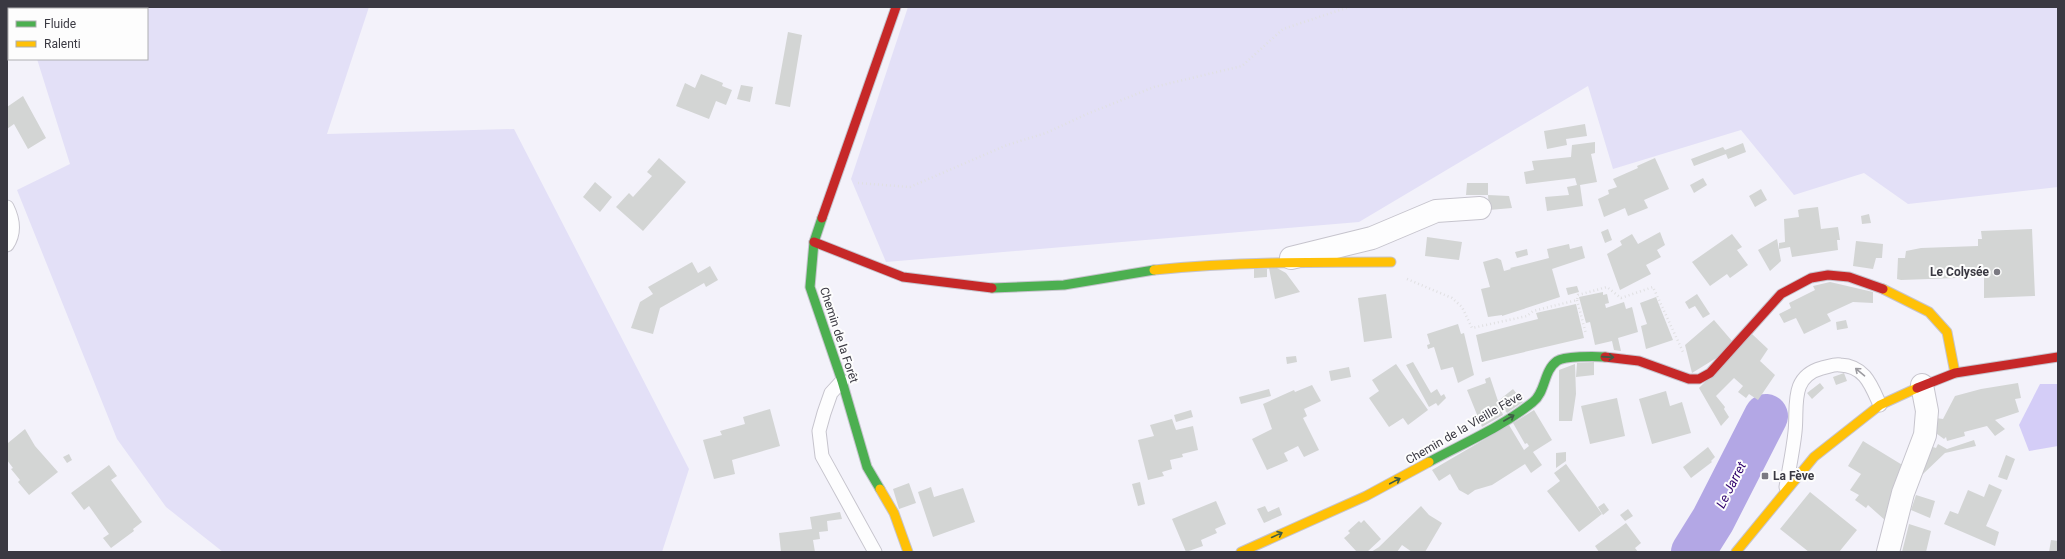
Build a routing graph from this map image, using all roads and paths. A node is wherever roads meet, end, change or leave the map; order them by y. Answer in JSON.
{"nodes":[{"id":1,"x":896,"y":7,"type":"edge"},
{"id":2,"x":1349,"y":7,"type":"edge"},
{"id":3,"x":836,"y":179,"type":"junction"},
{"id":4,"x":7,"y":208,"type":"edge"},
{"id":5,"x":1480,"y":208,"type":"dead end"},
{"id":6,"x":814,"y":242,"type":"junction"},
{"id":7,"x":7,"y":244,"type":"edge"},
{"id":8,"x":1279,"y":262,"type":"junction"},
{"id":9,"x":1391,"y":262,"type":"dead end"},
{"id":10,"x":1406,"y":278,"type":"dead end"},
{"id":11,"x":1577,"y":300,"type":"junction"},
{"id":12,"x":1684,"y":355,"type":"dead end"},
{"id":13,"x":1591,"y":356,"type":"junction"},
{"id":14,"x":2058,"y":358,"type":"edge"},
{"id":15,"x":1955,"y":373,"type":"junction"},
{"id":16,"x":842,"y":381,"type":"junction"},
{"id":17,"x":1922,"y":385,"type":"junction"},
{"id":18,"x":1880,"y":405,"type":"junction"},
{"id":19,"x":1785,"y":491,"type":"junction"},
{"id":20,"x":875,"y":552,"type":"edge"},
{"id":21,"x":908,"y":552,"type":"edge"},
{"id":22,"x":1241,"y":552,"type":"edge"},
{"id":23,"x":1736,"y":552,"type":"edge"},
{"id":24,"x":1888,"y":552,"type":"edge"}],
"edges":[{"from":1,"to":3,"type":"street","name":"Chemin de la Forêt"},
{"from":2,"to":3,"type":"path"},
{"from":3,"to":6,"type":"street","name":"Chemin de la Forêt"},
{"from":4,"to":7,"type":"lane"},
{"from":5,"to":8,"type":"street"},
{"from":6,"to":8,"type":"street"},
{"from":6,"to":16,"type":"street","name":"Chemin de la Forêt"},
{"from":8,"to":9,"type":"street"},
{"from":10,"to":11,"type":"path"},
{"from":11,"to":12,"type":"path"},
{"from":11,"to":13,"type":"path"},
{"from":13,"to":15,"type":"street","name":"Chemin de la Vieille Fève","one_way":true},
{"from":22,"to":13,"type":"street","name":"Chemin de la Vieille Fève","one_way":true},
{"from":14,"to":15,"type":"street"},
{"from":15,"to":17,"type":"street"},
{"from":16,"to":20,"type":"lane"},
{"from":16,"to":21,"type":"street","name":"Chemin de la Forêt"},
{"from":17,"to":18,"type":"street"},
{"from":17,"to":24,"type":"street"},
{"from":18,"to":19,"type":"street"},
{"from":18,"to":19,"type":"lane","one_way":true},
{"from":19,"to":23,"type":"street"}]}
